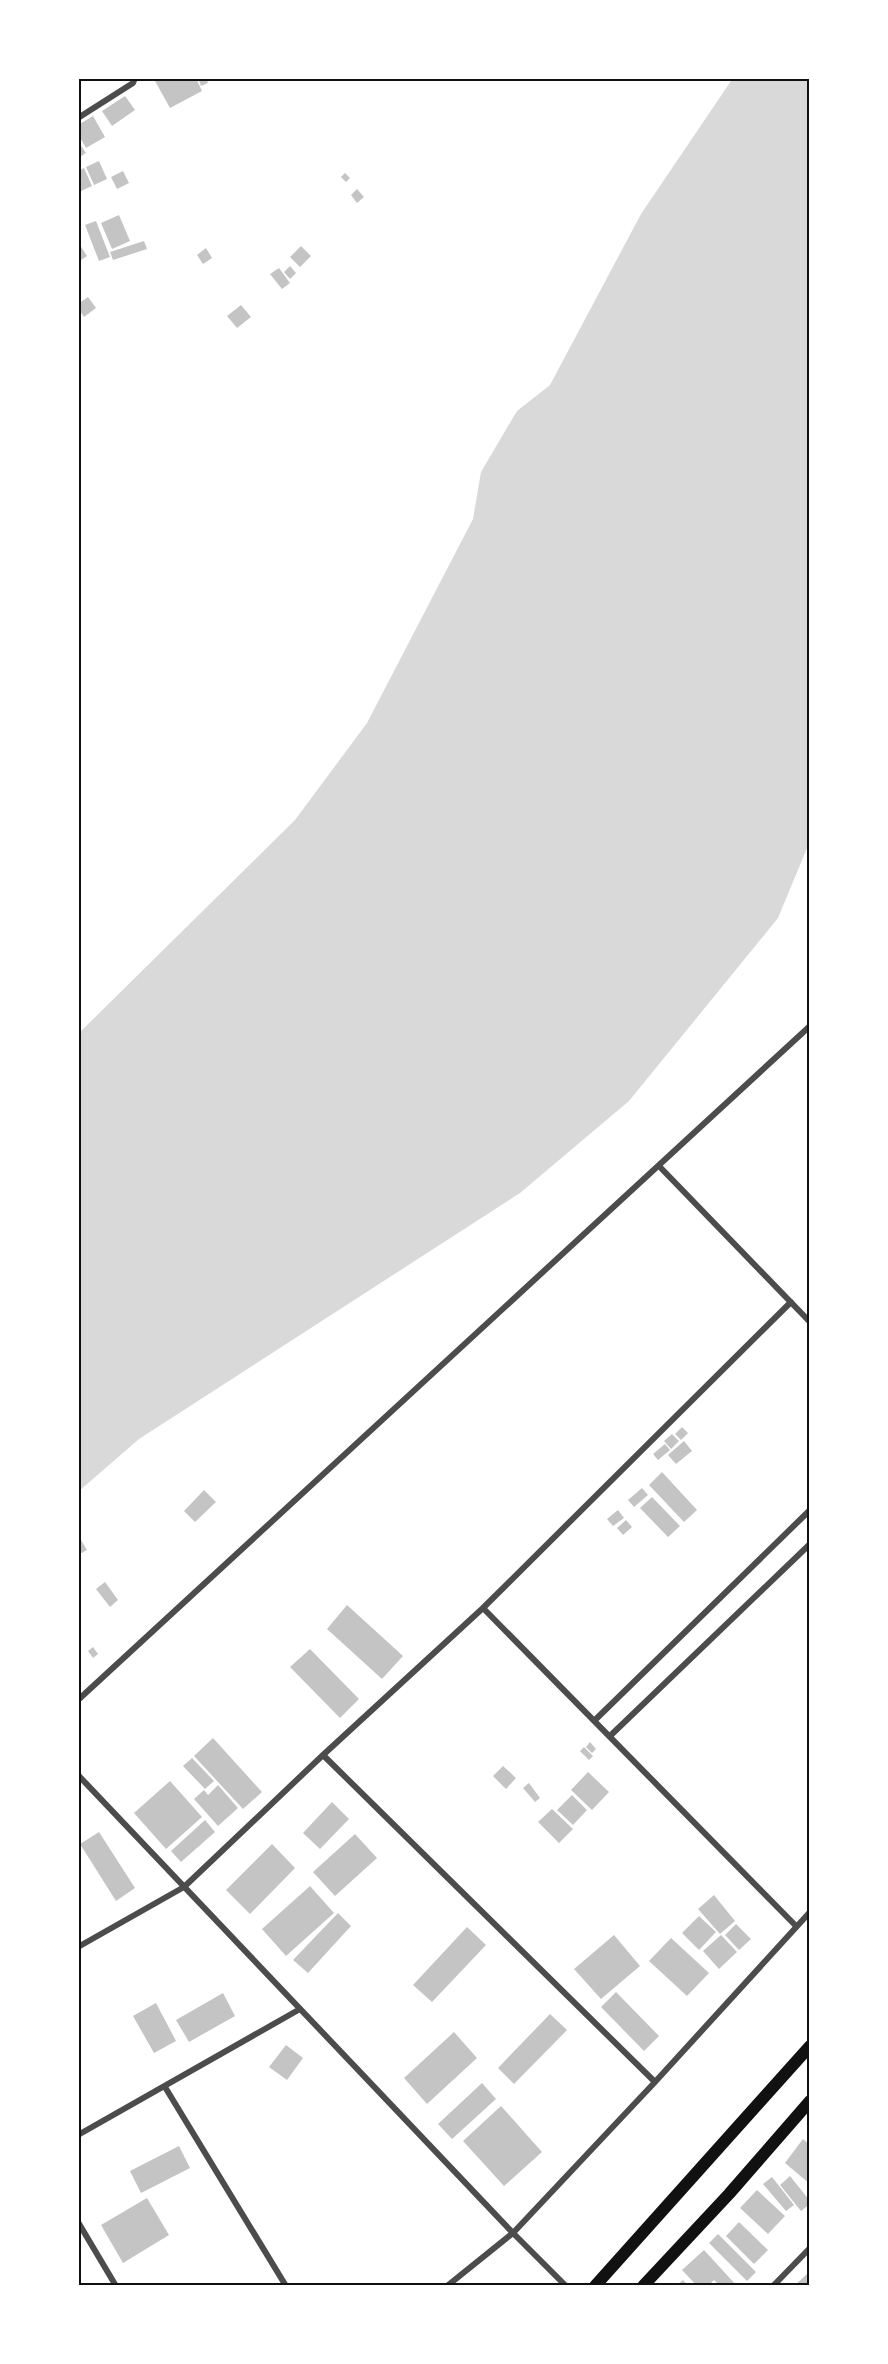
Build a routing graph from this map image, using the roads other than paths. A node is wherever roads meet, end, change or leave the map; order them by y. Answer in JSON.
{"nodes":[{"id":1,"x":135,"y":78,"type":"edge"},
{"id":2,"x":78,"y":118,"type":"edge"},
{"id":3,"x":810,"y":1026,"type":"edge"},
{"id":4,"x":659,"y":1166,"type":"junction"},
{"id":5,"x":791,"y":1302,"type":"junction"},
{"id":6,"x":810,"y":1322,"type":"edge"},
{"id":7,"x":810,"y":1510,"type":"edge"},
{"id":8,"x":810,"y":1544,"type":"edge"},
{"id":9,"x":483,"y":1608,"type":"junction"},
{"id":10,"x":78,"y":1700,"type":"edge"},
{"id":11,"x":594,"y":1721,"type":"junction"},
{"id":12,"x":610,"y":1736,"type":"junction"},
{"id":13,"x":323,"y":1755,"type":"junction"},
{"id":14,"x":78,"y":1775,"type":"edge"},
{"id":15,"x":184,"y":1887,"type":"junction"},
{"id":16,"x":810,"y":1912,"type":"edge"},
{"id":17,"x":796,"y":1926,"type":"junction"},
{"id":18,"x":78,"y":1947,"type":"edge"},
{"id":19,"x":300,"y":2009,"type":"junction"},
{"id":20,"x":810,"y":2046,"type":"edge"},
{"id":21,"x":656,"y":2082,"type":"junction"},
{"id":22,"x":165,"y":2087,"type":"junction"},
{"id":23,"x":810,"y":2101,"type":"edge"},
{"id":24,"x":78,"y":2135,"type":"edge"},
{"id":25,"x":78,"y":2222,"type":"edge"},
{"id":26,"x":513,"y":2233,"type":"junction"},
{"id":27,"x":810,"y":2248,"type":"edge"},
{"id":28,"x":116,"y":2286,"type":"edge"},
{"id":29,"x":286,"y":2286,"type":"edge"},
{"id":30,"x":447,"y":2286,"type":"edge"},
{"id":31,"x":566,"y":2286,"type":"edge"},
{"id":32,"x":595,"y":2286,"type":"edge"},
{"id":33,"x":643,"y":2286,"type":"edge"},
{"id":34,"x":773,"y":2286,"type":"edge"}],
"edges":[{"from":1,"to":2,"type":"street"},
{"from":3,"to":4,"type":"street"},
{"from":4,"to":5,"type":"street"},
{"from":4,"to":10,"type":"street"},
{"from":5,"to":6,"type":"street"},
{"from":5,"to":9,"type":"street"},
{"from":7,"to":11,"type":"street"},
{"from":8,"to":12,"type":"street"},
{"from":9,"to":11,"type":"street"},
{"from":9,"to":13,"type":"street"},
{"from":11,"to":12,"type":"street"},
{"from":12,"to":17,"type":"street"},
{"from":13,"to":15,"type":"street"},
{"from":13,"to":21,"type":"street"},
{"from":14,"to":15,"type":"street"},
{"from":15,"to":18,"type":"street"},
{"from":15,"to":19,"type":"street"},
{"from":16,"to":17,"type":"street"},
{"from":17,"to":21,"type":"street"},
{"from":19,"to":22,"type":"street"},
{"from":19,"to":26,"type":"street"},
{"from":20,"to":32,"type":"main road"},
{"from":21,"to":26,"type":"street"},
{"from":22,"to":24,"type":"street"},
{"from":22,"to":29,"type":"street"},
{"from":23,"to":33,"type":"main road"},
{"from":25,"to":28,"type":"street"},
{"from":26,"to":30,"type":"street"},
{"from":26,"to":31,"type":"street"},
{"from":27,"to":34,"type":"street"}]}
